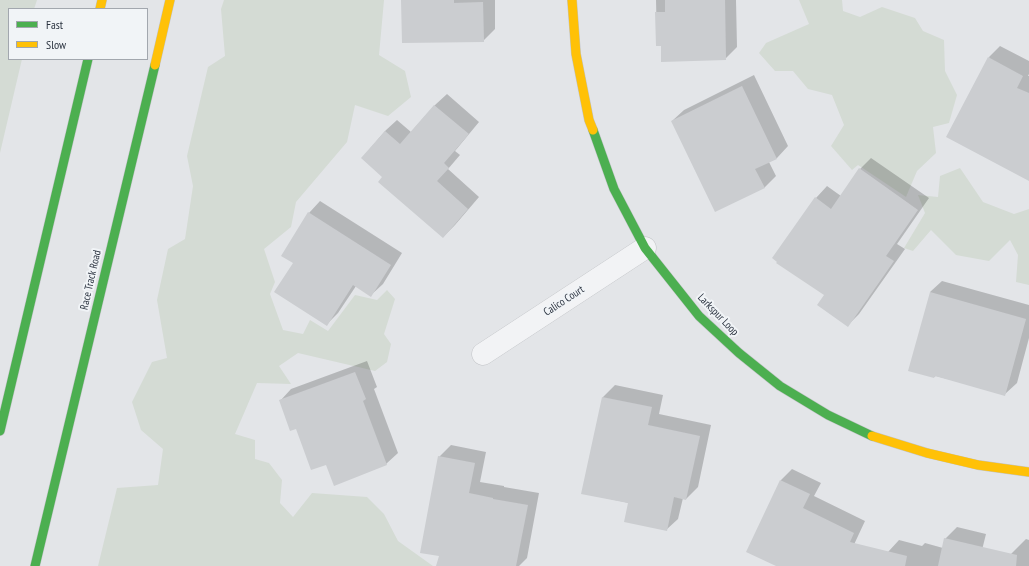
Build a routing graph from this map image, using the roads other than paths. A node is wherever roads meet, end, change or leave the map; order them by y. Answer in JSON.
{"nodes":[{"id":1,"x":170,"y":0,"type":"edge"},
{"id":2,"x":572,"y":0,"type":"edge"},
{"id":3,"x":88,"y":60,"type":"edge"},
{"id":4,"x":645,"y":248,"type":"junction"},
{"id":5,"x":483,"y":354,"type":"dead end"},
{"id":6,"x":0,"y":430,"type":"edge"},
{"id":7,"x":1029,"y":472,"type":"edge"},
{"id":8,"x":35,"y":566,"type":"edge"}],
"edges":[{"from":1,"to":8,"type":"main road","name":"Race Track Road"},
{"from":2,"to":4,"type":"main road","name":"Larkspur Loop"},
{"from":3,"to":6,"type":"main road"},
{"from":4,"to":5,"type":"street","name":"Calico Court"},
{"from":4,"to":7,"type":"main road","name":"Larkspur Loop"}]}
